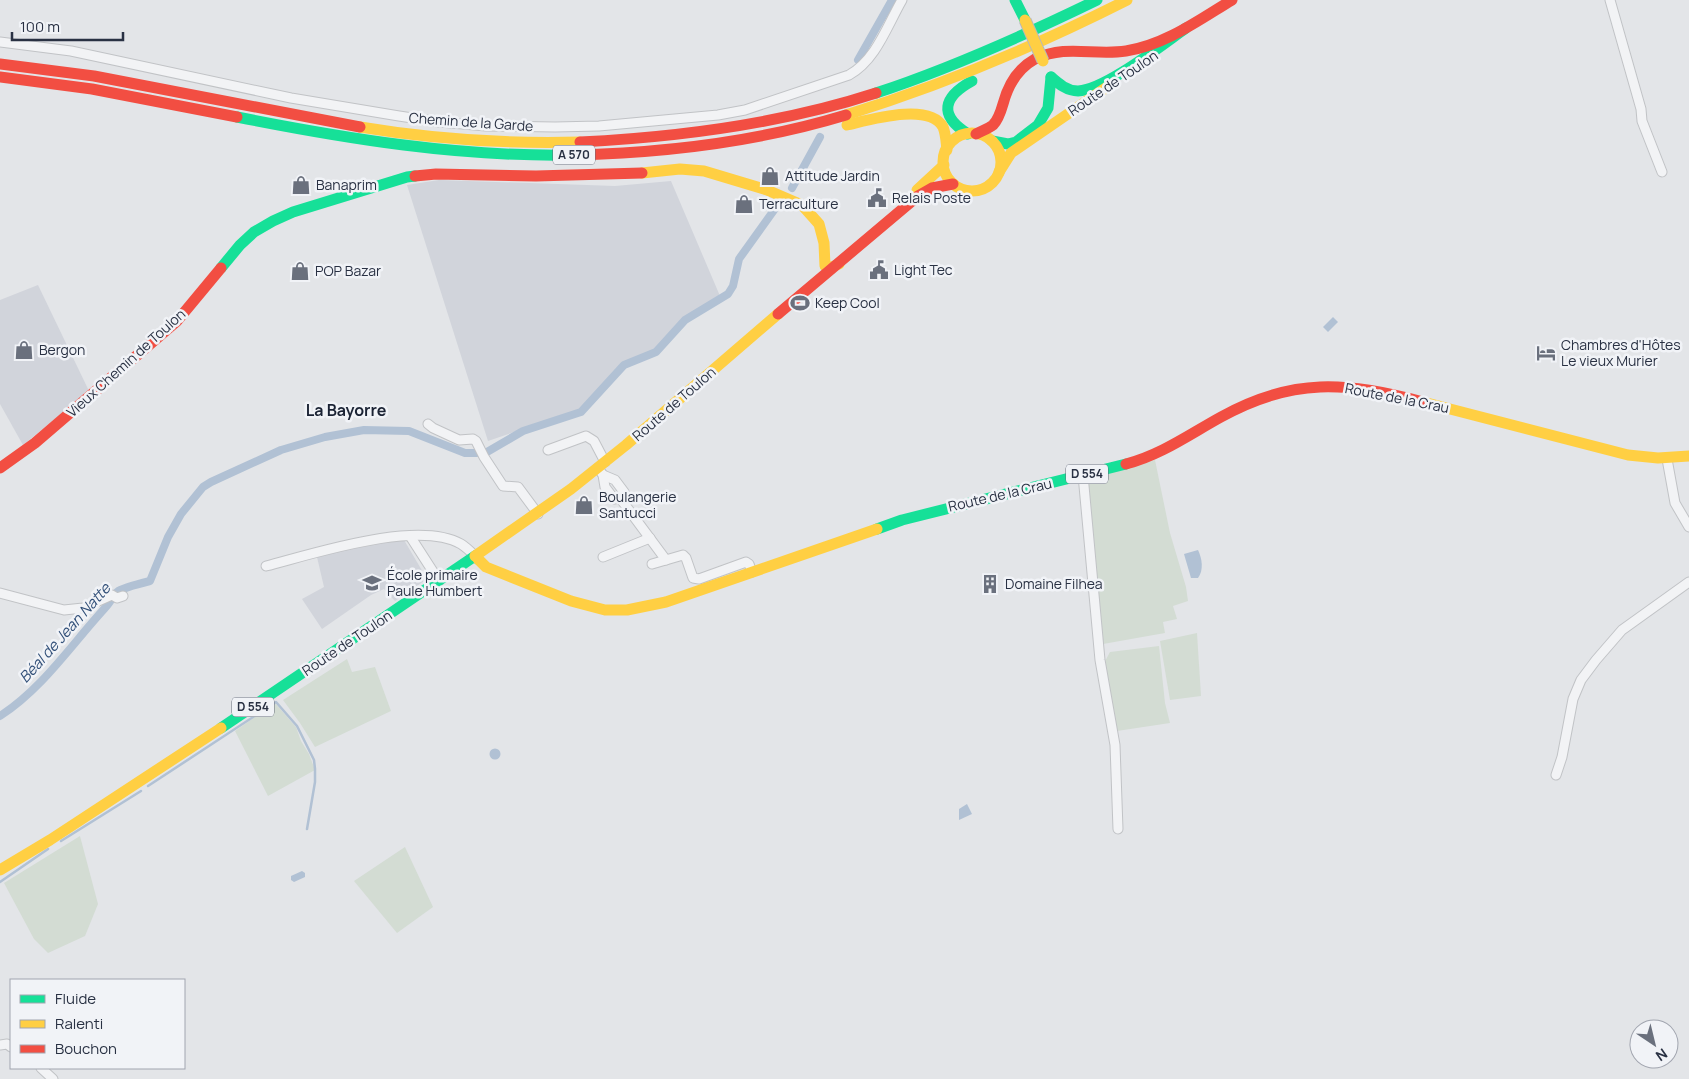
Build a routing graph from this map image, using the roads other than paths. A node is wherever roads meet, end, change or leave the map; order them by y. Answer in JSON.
{"nodes":[{"id":1,"x":902,"y":0,"type":"edge"},
{"id":2,"x":1016,"y":0,"type":"edge"},
{"id":3,"x":1074,"y":0,"type":"edge"},
{"id":4,"x":1097,"y":0,"type":"edge"},
{"id":5,"x":1127,"y":0,"type":"edge"},
{"id":6,"x":1141,"y":0,"type":"edge"},
{"id":7,"x":1232,"y":0,"type":"edge"},
{"id":8,"x":1610,"y":0,"type":"edge"},
{"id":9,"x":1186,"y":28,"type":"junction"},
{"id":10,"x":0,"y":42,"type":"edge"},
{"id":11,"x":0,"y":64,"type":"edge"},
{"id":12,"x":0,"y":77,"type":"edge"},
{"id":13,"x":1051,"y":77,"type":"junction"},
{"id":14,"x":744,"y":126,"type":"junction"},
{"id":15,"x":972,"y":134,"type":"junction"},
{"id":16,"x":1035,"y":135,"type":"junction"},
{"id":17,"x":992,"y":142,"type":"junction"},
{"id":18,"x":684,"y":149,"type":"junction"},
{"id":19,"x":947,"y":150,"type":"junction"},
{"id":20,"x":944,"y":165,"type":"junction"},
{"id":21,"x":1000,"y":172,"type":"junction"},
{"id":22,"x":1662,"y":172,"type":"dead end"},
{"id":23,"x":954,"y":184,"type":"junction"},
{"id":24,"x":833,"y":265,"type":"junction"},
{"id":25,"x":751,"y":337,"type":"junction"},
{"id":26,"x":428,"y":424,"type":"dead end"},
{"id":27,"x":548,"y":450,"type":"dead end"},
{"id":28,"x":1689,"y":456,"type":"edge"},
{"id":29,"x":1666,"y":460,"type":"junction"},
{"id":30,"x":0,"y":468,"type":"edge"},
{"id":31,"x":602,"y":468,"type":"junction"},
{"id":32,"x":1083,"y":475,"type":"junction"},
{"id":33,"x":538,"y":514,"type":"junction"},
{"id":34,"x":1689,"y":527,"type":"edge"},
{"id":35,"x":410,"y":536,"type":"junction"},
{"id":36,"x":650,"y":538,"type":"junction"},
{"id":37,"x":475,"y":556,"type":"junction"},
{"id":38,"x":603,"y":557,"type":"dead end"},
{"id":39,"x":666,"y":560,"type":"junction"},
{"id":40,"x":652,"y":564,"type":"dead end"},
{"id":41,"x":266,"y":566,"type":"dead end"},
{"id":42,"x":486,"y":567,"type":"junction"},
{"id":43,"x":454,"y":572,"type":"junction"},
{"id":44,"x":752,"y":572,"type":"junction"},
{"id":45,"x":439,"y":582,"type":"junction"},
{"id":46,"x":1689,"y":582,"type":"edge"},
{"id":47,"x":0,"y":593,"type":"edge"},
{"id":48,"x":118,"y":596,"type":"dead end"},
{"id":49,"x":1556,"y":775,"type":"dead end"},
{"id":50,"x":1118,"y":829,"type":"dead end"},
{"id":51,"x":50,"y":840,"type":"junction"},
{"id":52,"x":0,"y":870,"type":"edge"},
{"id":53,"x":0,"y":877,"type":"edge"},
{"id":54,"x":42,"y":1069,"type":"edge"},
{"id":55,"x":53,"y":1079,"type":"edge"}],
"edges":[{"from":1,"to":10,"type":"street","name":"Chemin de la Garde"},
{"from":2,"to":13,"type":"main road","bridge":true},
{"from":3,"to":14,"type":"main road"},
{"from":4,"to":14,"type":"main road","number":"A 570"},
{"from":5,"to":18,"type":"main road","number":"A 570"},
{"from":6,"to":15,"type":"main road"},
{"from":7,"to":9,"type":"main road","name":"Route de Toulon"},
{"from":7,"to":16,"type":"main road","name":"Route de Toulon"},
{"from":8,"to":22,"type":"street"},
{"from":9,"to":13,"type":"main road"},
{"from":9,"to":15,"type":"main road","name":"Route de Toulon"},
{"from":11,"to":14,"type":"main road","number":"A 570"},
{"from":12,"to":18,"type":"main road","number":"A 570"},
{"from":13,"to":16,"type":"main road"},
{"from":13,"to":17,"type":"main road"},
{"from":15,"to":17,"type":"main road"},
{"from":15,"to":19,"type":"main road"},
{"from":16,"to":21,"type":"main road","name":"Route de Toulon"},
{"from":17,"to":21,"type":"main road"},
{"from":18,"to":19,"type":"main road"},
{"from":19,"to":20,"type":"main road"},
{"from":20,"to":23,"type":"main road"},
{"from":20,"to":24,"type":"main road","name":"Route de Toulon"},
{"from":21,"to":23,"type":"main road"},
{"from":23,"to":24,"type":"main road","name":"Route de Toulon"},
{"from":24,"to":25,"type":"main road","name":"Route de Toulon"},
{"from":24,"to":25,"type":"main road","name":"Route de Toulon"},
{"from":24,"to":30,"type":"main road","name":"Vieux Chemin de Toulon"},
{"from":25,"to":31,"type":"main road","name":"Route de Toulon"},
{"from":26,"to":33,"type":"street"},
{"from":27,"to":31,"type":"street"},
{"from":28,"to":29,"type":"main road","name":"Route de la Crau","number":"D 554"},
{"from":29,"to":32,"type":"main road","name":"Route de la Crau","number":"D 554"},
{"from":29,"to":34,"type":"street"},
{"from":31,"to":33,"type":"main road","name":"Route de Toulon"},
{"from":31,"to":36,"type":"street"},
{"from":32,"to":44,"type":"main road","name":"Route de la Crau","number":"D 554"},
{"from":32,"to":50,"type":"street"},
{"from":33,"to":37,"type":"main road","name":"Route de Toulon"},
{"from":35,"to":37,"type":"street"},
{"from":35,"to":41,"type":"street"},
{"from":35,"to":45,"type":"street"},
{"from":36,"to":38,"type":"street"},
{"from":36,"to":39,"type":"street"},
{"from":37,"to":42,"type":"main road","name":"Route de la Crau","number":"D 554"},
{"from":37,"to":43,"type":"main road","name":"Route de Toulon","number":"D 554"},
{"from":39,"to":40,"type":"street"},
{"from":39,"to":44,"type":"street"},
{"from":42,"to":43,"type":"main road"},
{"from":42,"to":44,"type":"main road","name":"Route de la Crau","number":"D 554"},
{"from":43,"to":45,"type":"main road","name":"Route de Toulon","number":"D 554"},
{"from":45,"to":51,"type":"main road","name":"Route de Toulon","number":"D 554"},
{"from":46,"to":49,"type":"street"},
{"from":47,"to":48,"type":"street"},
{"from":51,"to":52,"type":"main road","name":"Route de Toulon","number":"D 554"},
{"from":51,"to":53,"type":"main road","name":"Route de Toulon","number":"D 554"},
{"from":54,"to":55,"type":"street"}]}
